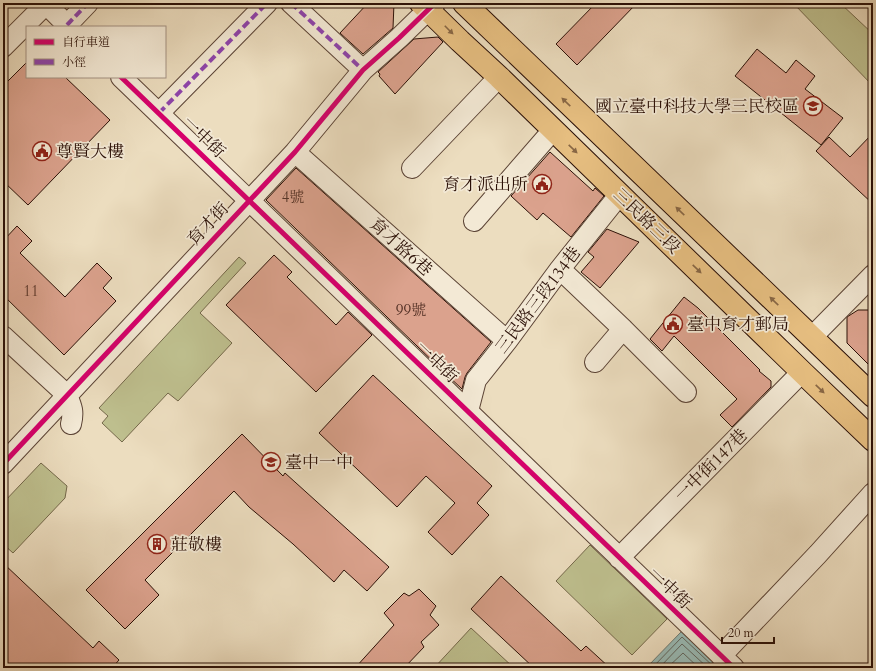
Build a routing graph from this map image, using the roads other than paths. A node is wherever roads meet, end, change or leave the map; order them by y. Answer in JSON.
{"nodes":[{"id":1,"x":88,"y":3,"type":"edge"},
{"id":2,"x":266,"y":3,"type":"edge"},
{"id":3,"x":292,"y":3,"type":"edge"},
{"id":4,"x":464,"y":3,"type":"edge"},
{"id":5,"x":45,"y":4,"type":"edge"},
{"id":6,"x":428,"y":5,"type":"edge"},
{"id":7,"x":68,"y":26,"type":"edge"},
{"id":8,"x":3,"y":47,"type":"edge"},
{"id":9,"x":363,"y":70,"type":"junction"},
{"id":10,"x":499,"y":77,"type":"junction"},
{"id":11,"x":122,"y":78,"type":"edge"},
{"id":12,"x":159,"y":113,"type":"junction"},
{"id":13,"x":553,"y":130,"type":"junction"},
{"id":14,"x":295,"y":152,"type":"junction"},
{"id":15,"x":412,"y":168,"type":"dead end"},
{"id":16,"x":620,"y":194,"type":"junction"},
{"id":17,"x":249,"y":200,"type":"junction"},
{"id":18,"x":474,"y":221,"type":"dead end"},
{"id":19,"x":560,"y":269,"type":"junction"},
{"id":20,"x":873,"y":275,"type":"edge"},
{"id":21,"x":623,"y":329,"type":"junction"},
{"id":22,"x":3,"y":336,"type":"edge"},
{"id":23,"x":812,"y":337,"type":"junction"},
{"id":24,"x":507,"y":341,"type":"junction"},
{"id":25,"x":595,"y":362,"type":"dead end"},
{"id":26,"x":802,"y":372,"type":"junction"},
{"id":27,"x":686,"y":392,"type":"dead end"},
{"id":28,"x":67,"y":396,"type":"junction"},
{"id":29,"x":873,"y":396,"type":"edge"},
{"id":30,"x":468,"y":411,"type":"junction"},
{"id":31,"x":71,"y":424,"type":"dead end"},
{"id":32,"x":873,"y":440,"type":"edge"},
{"id":33,"x":3,"y":464,"type":"edge"},
{"id":34,"x":873,"y":493,"type":"edge"},
{"id":35,"x":619,"y":558,"type":"junction"},
{"id":36,"x":727,"y":662,"type":"edge"}],
"edges":[{"from":1,"to":7,"type":"street"},
{"from":2,"to":12,"type":"street"},
{"from":3,"to":9,"type":"street"},
{"from":23,"to":4,"type":"main road","name":"三民路三段","one_way":true},
{"from":5,"to":7,"type":"street"},
{"from":5,"to":8,"type":"street"},
{"from":6,"to":9,"type":"street","name":"育才街"},
{"from":6,"to":10,"type":"main road","name":"三民路三段","one_way":true},
{"from":9,"to":14,"type":"street","name":"育才街"},
{"from":10,"to":13,"type":"main road","name":"三民路三段"},
{"from":10,"to":15,"type":"street"},
{"from":11,"to":12,"type":"street","name":"一中街"},
{"from":12,"to":17,"type":"street","name":"一中街"},
{"from":13,"to":16,"type":"main road","name":"三民路三段","one_way":true},
{"from":13,"to":18,"type":"street"},
{"from":14,"to":17,"type":"street","name":"育才街"},
{"from":14,"to":24,"type":"street","name":"育才路6巷"},
{"from":16,"to":19,"type":"street","name":"三民路三段134巷"},
{"from":16,"to":26,"type":"main road","name":"三民路三段","one_way":true},
{"from":17,"to":28,"type":"street","name":"育才街"},
{"from":17,"to":30,"type":"street","name":"一中街"},
{"from":19,"to":21,"type":"street"},
{"from":19,"to":24,"type":"street","name":"三民路三段134巷"},
{"from":20,"to":23,"type":"street"},
{"from":21,"to":25,"type":"street"},
{"from":21,"to":27,"type":"street"},
{"from":22,"to":28,"type":"street"},
{"from":23,"to":29,"type":"main road","name":"三民路三段"},
{"from":24,"to":30,"type":"street","name":"三民路三段134巷"},
{"from":26,"to":32,"type":"main road","name":"三民路三段","one_way":true},
{"from":26,"to":35,"type":"street","name":"一中街147巷"},
{"from":28,"to":31,"type":"street"},
{"from":28,"to":33,"type":"street","name":"育才街"},
{"from":30,"to":35,"type":"street","name":"一中街"},
{"from":34,"to":36,"type":"street"},
{"from":35,"to":36,"type":"street","name":"一中街"}]}
